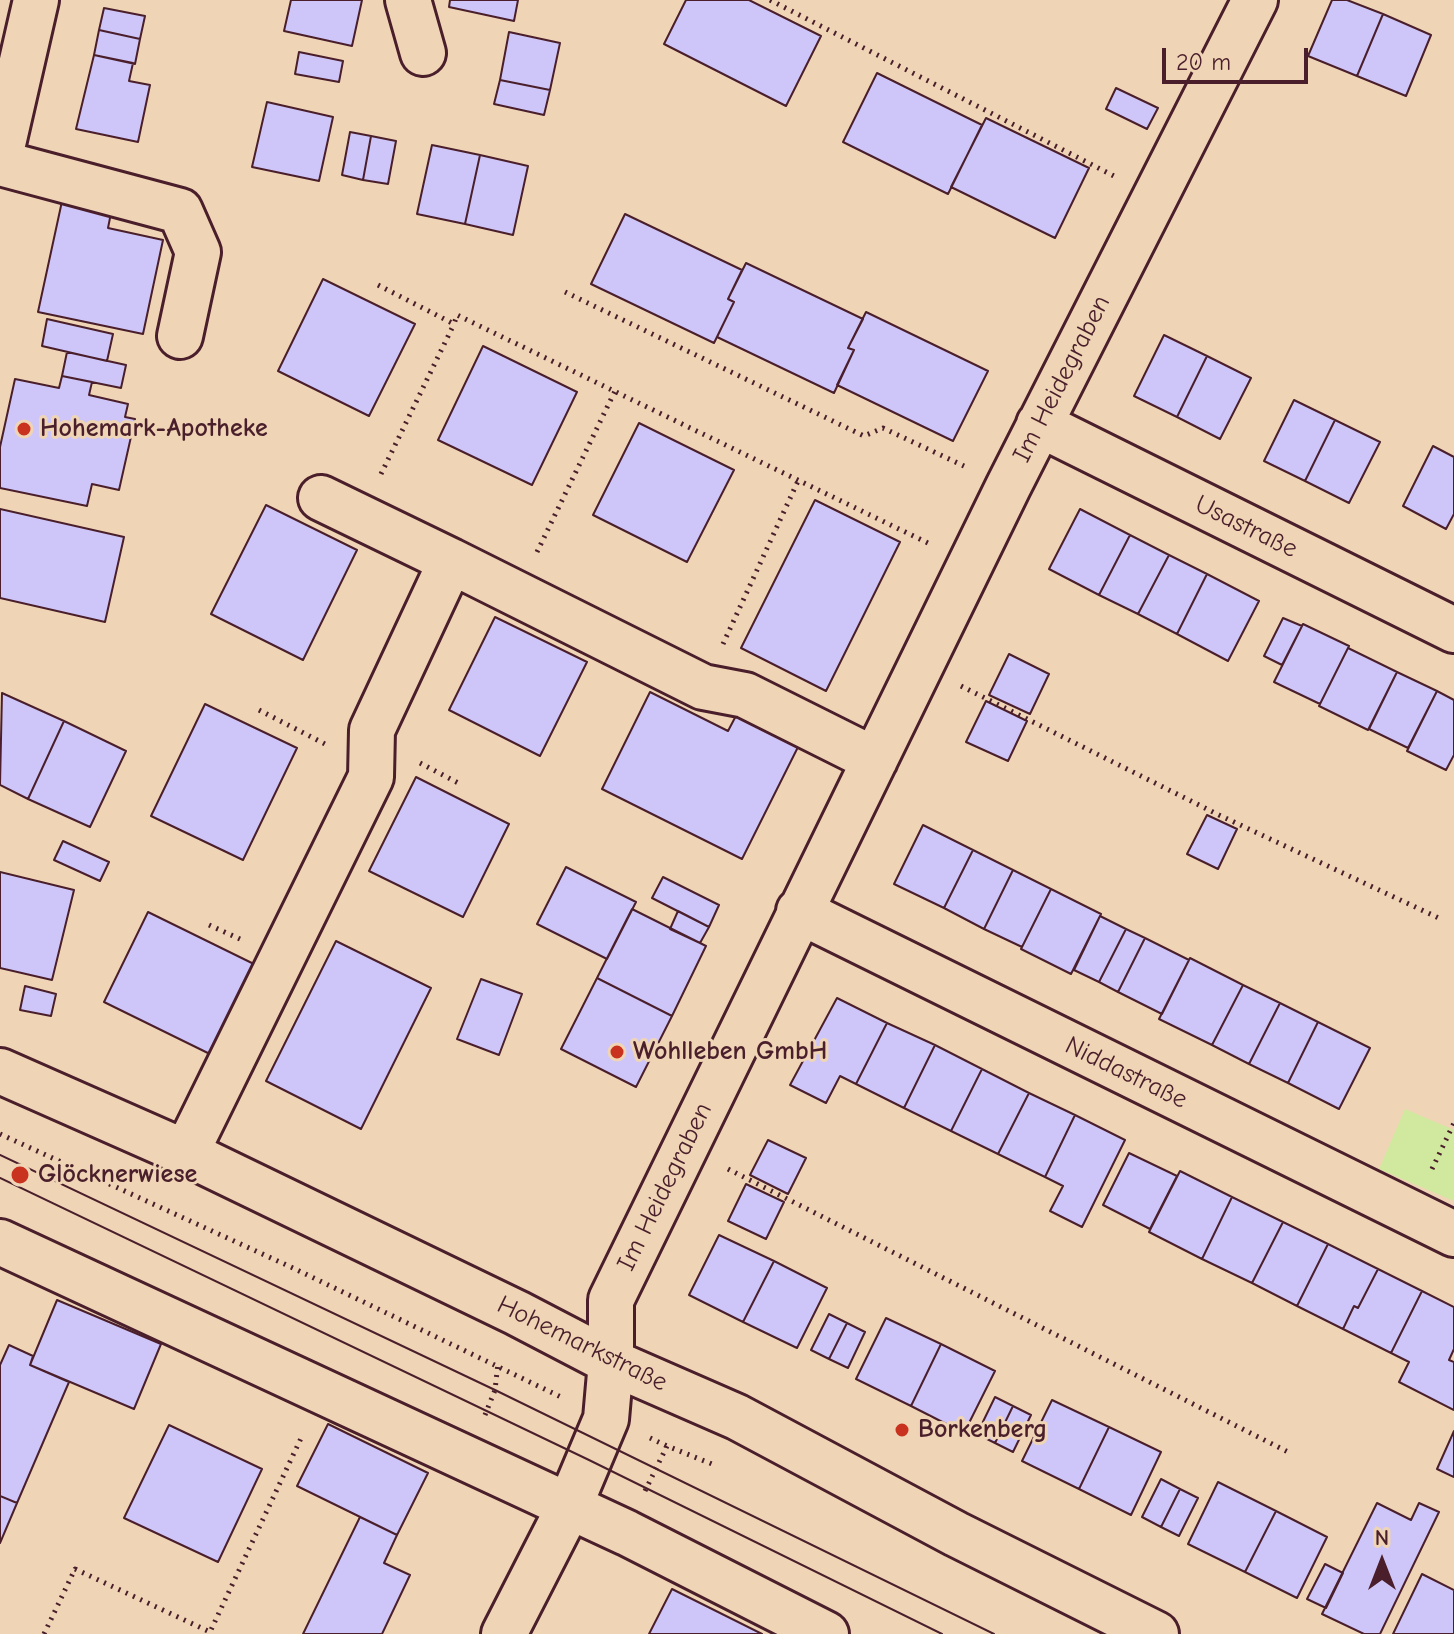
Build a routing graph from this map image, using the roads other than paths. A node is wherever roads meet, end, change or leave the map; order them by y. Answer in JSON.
{"nodes":[{"id":1,"x":36,"y":0,"type":"edge"},
{"id":2,"x":408,"y":0,"type":"edge"},
{"id":3,"x":1255,"y":0,"type":"edge"},
{"id":4,"x":423,"y":53,"type":"dead end"},
{"id":5,"x":0,"y":160,"type":"edge"},
{"id":6,"x":180,"y":336,"type":"dead end"},
{"id":7,"x":1039,"y":424,"type":"junction"},
{"id":8,"x":321,"y":498,"type":"dead end"},
{"id":9,"x":451,"y":561,"type":"junction"},
{"id":10,"x":1454,"y":630,"type":"edge"},
{"id":11,"x":880,"y":748,"type":"junction"},
{"id":12,"x":799,"y":911,"type":"junction"},
{"id":13,"x":0,"y":1071,"type":"edge"},
{"id":14,"x":186,"y":1153,"type":"junction"},
{"id":15,"x":1454,"y":1234,"type":"edge"},
{"id":16,"x":0,"y":1242,"type":"edge"},
{"id":17,"x":611,"y":1362,"type":"junction"},
{"id":18,"x":569,"y":1507,"type":"junction"},
{"id":19,"x":504,"y":1634,"type":"edge"},
{"id":20,"x":826,"y":1634,"type":"edge"},
{"id":21,"x":1156,"y":1634,"type":"edge"}],
"edges":[{"from":1,"to":5,"type":"street"},
{"from":2,"to":4,"type":"street"},
{"from":3,"to":7,"type":"street","name":"Im Heidegraben"},
{"from":5,"to":6,"type":"street"},
{"from":7,"to":10,"type":"street","name":"Usastraße"},
{"from":7,"to":11,"type":"street","name":"Im Heidegraben"},
{"from":8,"to":9,"type":"street"},
{"from":9,"to":11,"type":"street"},
{"from":9,"to":14,"type":"street"},
{"from":11,"to":12,"type":"street","name":"Im Heidegraben"},
{"from":12,"to":15,"type":"street","name":"Niddastraße"},
{"from":12,"to":17,"type":"street","name":"Im Heidegraben"},
{"from":13,"to":14,"type":"street","name":"Hohemarkstraße"},
{"from":14,"to":17,"type":"street","name":"Hohemarkstraße"},
{"from":16,"to":18,"type":"street"},
{"from":17,"to":18,"type":"street","name":"Im Heidegraben"},
{"from":17,"to":21,"type":"street","name":"Hohemarkstraße"},
{"from":18,"to":19,"type":"street","name":"Im Heidegraben"},
{"from":18,"to":20,"type":"street"}]}
